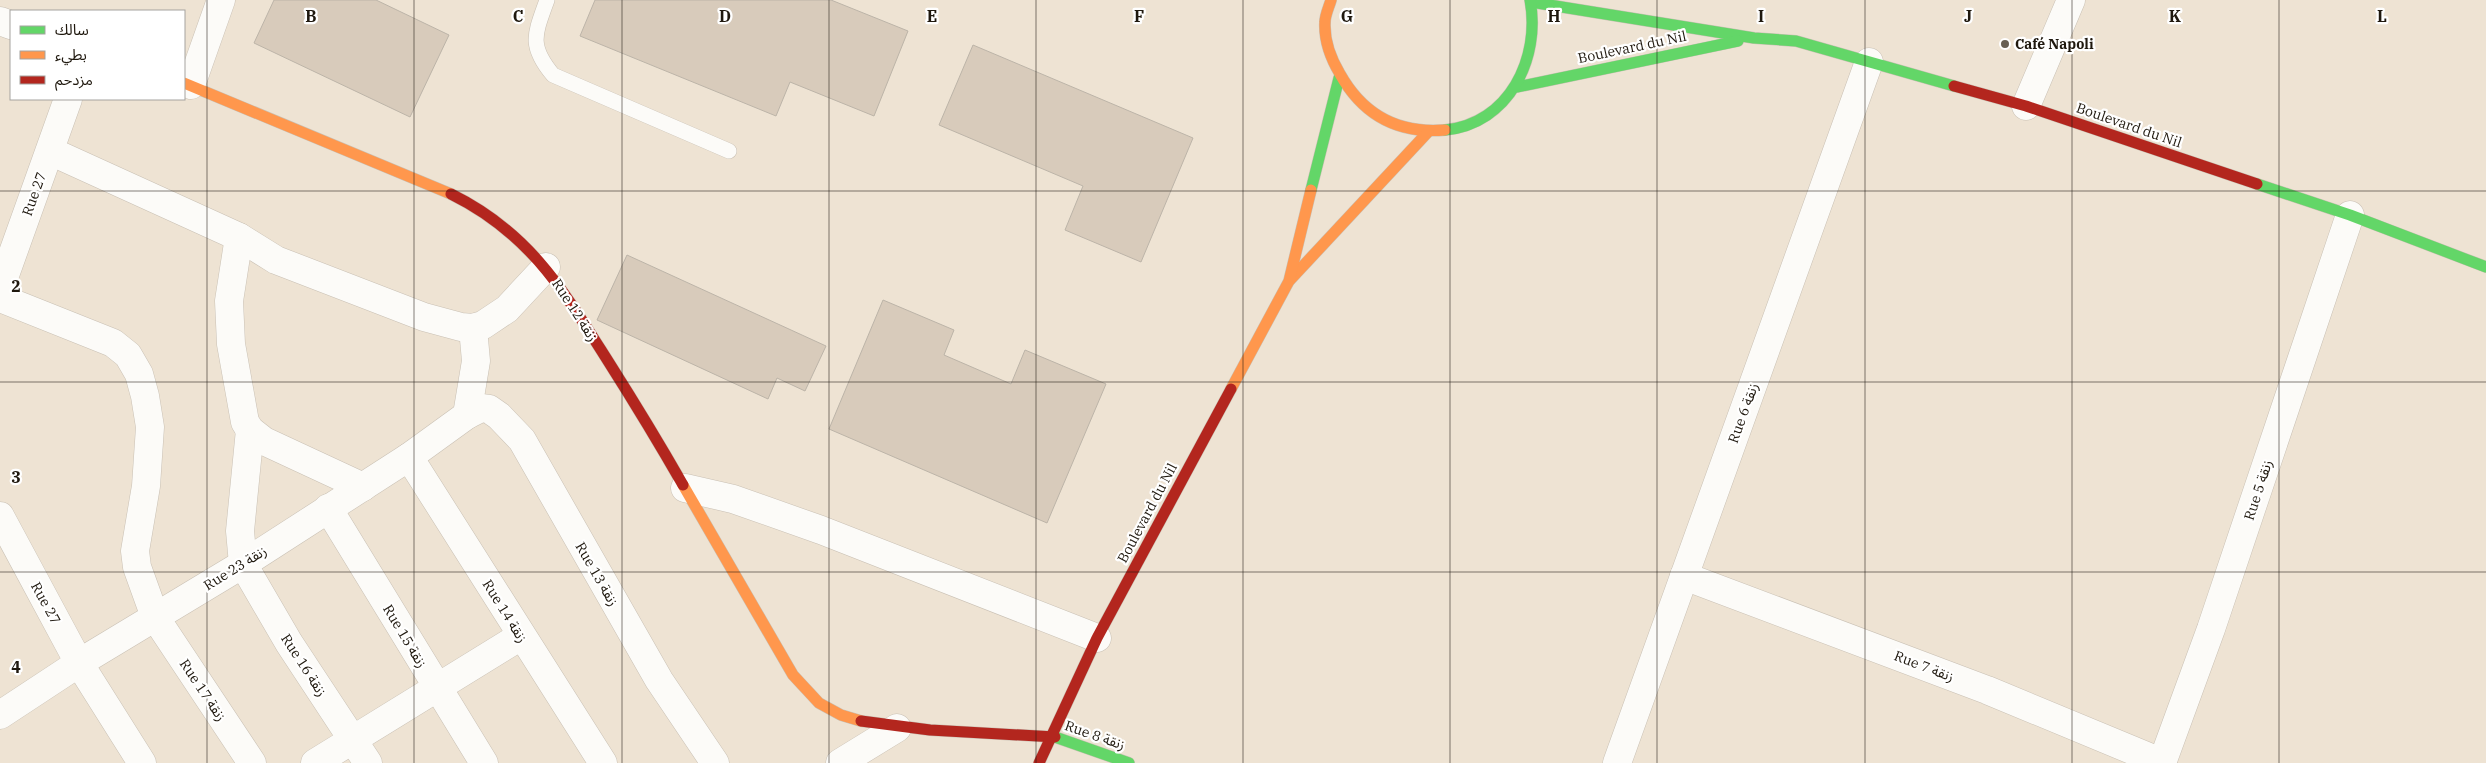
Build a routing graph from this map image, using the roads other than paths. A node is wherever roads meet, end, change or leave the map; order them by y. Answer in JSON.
{"nodes":[{"id":1,"x":221,"y":0,"type":"edge"},
{"id":2,"x":547,"y":0,"type":"edge"},
{"id":3,"x":1331,"y":0,"type":"edge"},
{"id":4,"x":2071,"y":0,"type":"edge"},
{"id":5,"x":1530,"y":1,"type":"edge"},
{"id":6,"x":1754,"y":38,"type":"junction"},
{"id":7,"x":1869,"y":62,"type":"junction"},
{"id":8,"x":1339,"y":78,"type":"junction"},
{"id":9,"x":187,"y":84,"type":"edge"},
{"id":10,"x":1517,"y":87,"type":"junction"},
{"id":11,"x":68,"y":100,"type":"edge"},
{"id":12,"x":2026,"y":106,"type":"junction"},
{"id":13,"x":1428,"y":132,"type":"junction"},
{"id":14,"x":50,"y":150,"type":"junction"},
{"id":15,"x":729,"y":150,"type":"dead end"},
{"id":16,"x":2350,"y":215,"type":"junction"},
{"id":17,"x":239,"y":237,"type":"junction"},
{"id":18,"x":546,"y":267,"type":"junction"},
{"id":19,"x":2486,"y":267,"type":"edge"},
{"id":20,"x":1289,"y":281,"type":"junction"},
{"id":21,"x":0,"y":289,"type":"edge"},
{"id":22,"x":0,"y":298,"type":"edge"},
{"id":23,"x":473,"y":328,"type":"junction"},
{"id":24,"x":467,"y":415,"type":"junction"},
{"id":25,"x":250,"y":430,"type":"junction"},
{"id":26,"x":409,"y":458,"type":"junction"},
{"id":27,"x":363,"y":487,"type":"junction"},
{"id":28,"x":685,"y":488,"type":"junction"},
{"id":29,"x":328,"y":508,"type":"junction"},
{"id":30,"x":0,"y":516,"type":"edge"},
{"id":31,"x":243,"y":564,"type":"junction"},
{"id":32,"x":1684,"y":576,"type":"junction"},
{"id":33,"x":154,"y":617,"type":"junction"},
{"id":34,"x":521,"y":636,"type":"junction"},
{"id":35,"x":1097,"y":638,"type":"junction"},
{"id":36,"x":79,"y":663,"type":"junction"},
{"id":37,"x":436,"y":688,"type":"junction"},
{"id":38,"x":818,"y":702,"type":"joint"},
{"id":39,"x":2,"y":710,"type":"edge"},
{"id":40,"x":897,"y":728,"type":"junction"},
{"id":41,"x":1052,"y":736,"type":"junction"},
{"id":42,"x":353,"y":739,"type":"junction"},
{"id":43,"x":142,"y":763,"type":"edge"},
{"id":44,"x":252,"y":763,"type":"edge"},
{"id":45,"x":315,"y":763,"type":"edge"},
{"id":46,"x":368,"y":763,"type":"edge"},
{"id":47,"x":484,"y":763,"type":"edge"},
{"id":48,"x":603,"y":763,"type":"edge"},
{"id":49,"x":715,"y":763,"type":"edge"},
{"id":50,"x":840,"y":763,"type":"edge"},
{"id":51,"x":1039,"y":763,"type":"edge"},
{"id":52,"x":1129,"y":763,"type":"edge"},
{"id":53,"x":1617,"y":763,"type":"edge"},
{"id":54,"x":2162,"y":763,"type":"edge"}],
"edges":[{"from":1,"to":9,"type":"street"},
{"from":2,"to":15,"type":"lane"},
{"from":3,"to":8,"type":"street"},
{"from":4,"to":12,"type":"street"},
{"from":5,"to":6,"type":"street","name":"Boulevard du Nil"},
{"from":5,"to":10,"type":"street"},
{"from":6,"to":7,"type":"street","name":"Boulevard du Nil"},
{"from":6,"to":10,"type":"street","name":"Boulevard du Nil"},
{"from":7,"to":12,"type":"street","name":"Boulevard du Nil"},
{"from":7,"to":32,"type":"street","name":"Rue 6 زنقة"},
{"from":8,"to":13,"type":"street"},
{"from":8,"to":20,"type":"street","name":"Boulevard du Nil"},
{"from":9,"to":18,"type":"street","name":"Rue 12 زنقة"},
{"from":10,"to":13,"type":"street"},
{"from":11,"to":14,"type":"street","name":"Rue 27"},
{"from":12,"to":16,"type":"street","name":"Boulevard du Nil"},
{"from":13,"to":20,"type":"street","name":"Boulevard du Nil"},
{"from":14,"to":17,"type":"street"},
{"from":14,"to":21,"type":"street","name":"Rue 27"},
{"from":16,"to":19,"type":"street","name":"Boulevard du Nil"},
{"from":16,"to":54,"type":"street","name":"Rue 5 زنقة"},
{"from":17,"to":23,"type":"street"},
{"from":17,"to":25,"type":"street"},
{"from":18,"to":23,"type":"street"},
{"from":18,"to":28,"type":"street","name":"Rue 12 زنقة"},
{"from":20,"to":35,"type":"street","name":"Boulevard du Nil"},
{"from":22,"to":33,"type":"street","name":"Rue 17 زنقة"},
{"from":23,"to":24,"type":"street"},
{"from":24,"to":26,"type":"street","name":"Rue 23 زنقة"},
{"from":24,"to":49,"type":"street","name":"Rue 13 زنقة"},
{"from":25,"to":27,"type":"street"},
{"from":25,"to":31,"type":"street"},
{"from":26,"to":27,"type":"street","name":"Rue 23 زنقة"},
{"from":26,"to":34,"type":"street","name":"Rue 14 زنقة"},
{"from":27,"to":29,"type":"street","name":"Rue 23 زنقة"},
{"from":28,"to":35,"type":"street"},
{"from":28,"to":38,"type":"street","name":"Rue 12 زنقة"},
{"from":29,"to":31,"type":"street","name":"Rue 23 زنقة"},
{"from":29,"to":37,"type":"street","name":"Rue 15 زنقة"},
{"from":30,"to":36,"type":"street","name":"Rue 27"},
{"from":31,"to":33,"type":"street","name":"Rue 23 زنقة"},
{"from":31,"to":42,"type":"street","name":"Rue 16 زنقة"},
{"from":32,"to":53,"type":"street","name":"Rue 6 زنقة"},
{"from":32,"to":54,"type":"street","name":"Rue 7 زنقة"},
{"from":33,"to":36,"type":"street","name":"Rue 23 زنقة"},
{"from":33,"to":44,"type":"street","name":"Rue 17 زنقة"},
{"from":34,"to":37,"type":"street"},
{"from":34,"to":48,"type":"street","name":"Rue 14 زنقة"},
{"from":35,"to":41,"type":"street","name":"Boulevard du Nil"},
{"from":36,"to":39,"type":"street","name":"Rue 23 زنقة"},
{"from":36,"to":43,"type":"street","name":"Rue 27"},
{"from":37,"to":42,"type":"street"},
{"from":37,"to":47,"type":"street","name":"Rue 15 زنقة"},
{"from":38,"to":40,"type":"street","name":"Rue 8 زنقة"},
{"from":40,"to":41,"type":"street","name":"Rue 8 زنقة"},
{"from":40,"to":50,"type":"street"},
{"from":41,"to":51,"type":"street","name":"Boulevard du Nil"},
{"from":41,"to":52,"type":"street","name":"Rue 8 زنقة"},
{"from":42,"to":45,"type":"street"},
{"from":42,"to":46,"type":"street","name":"Rue 16 زنقة"}]}
